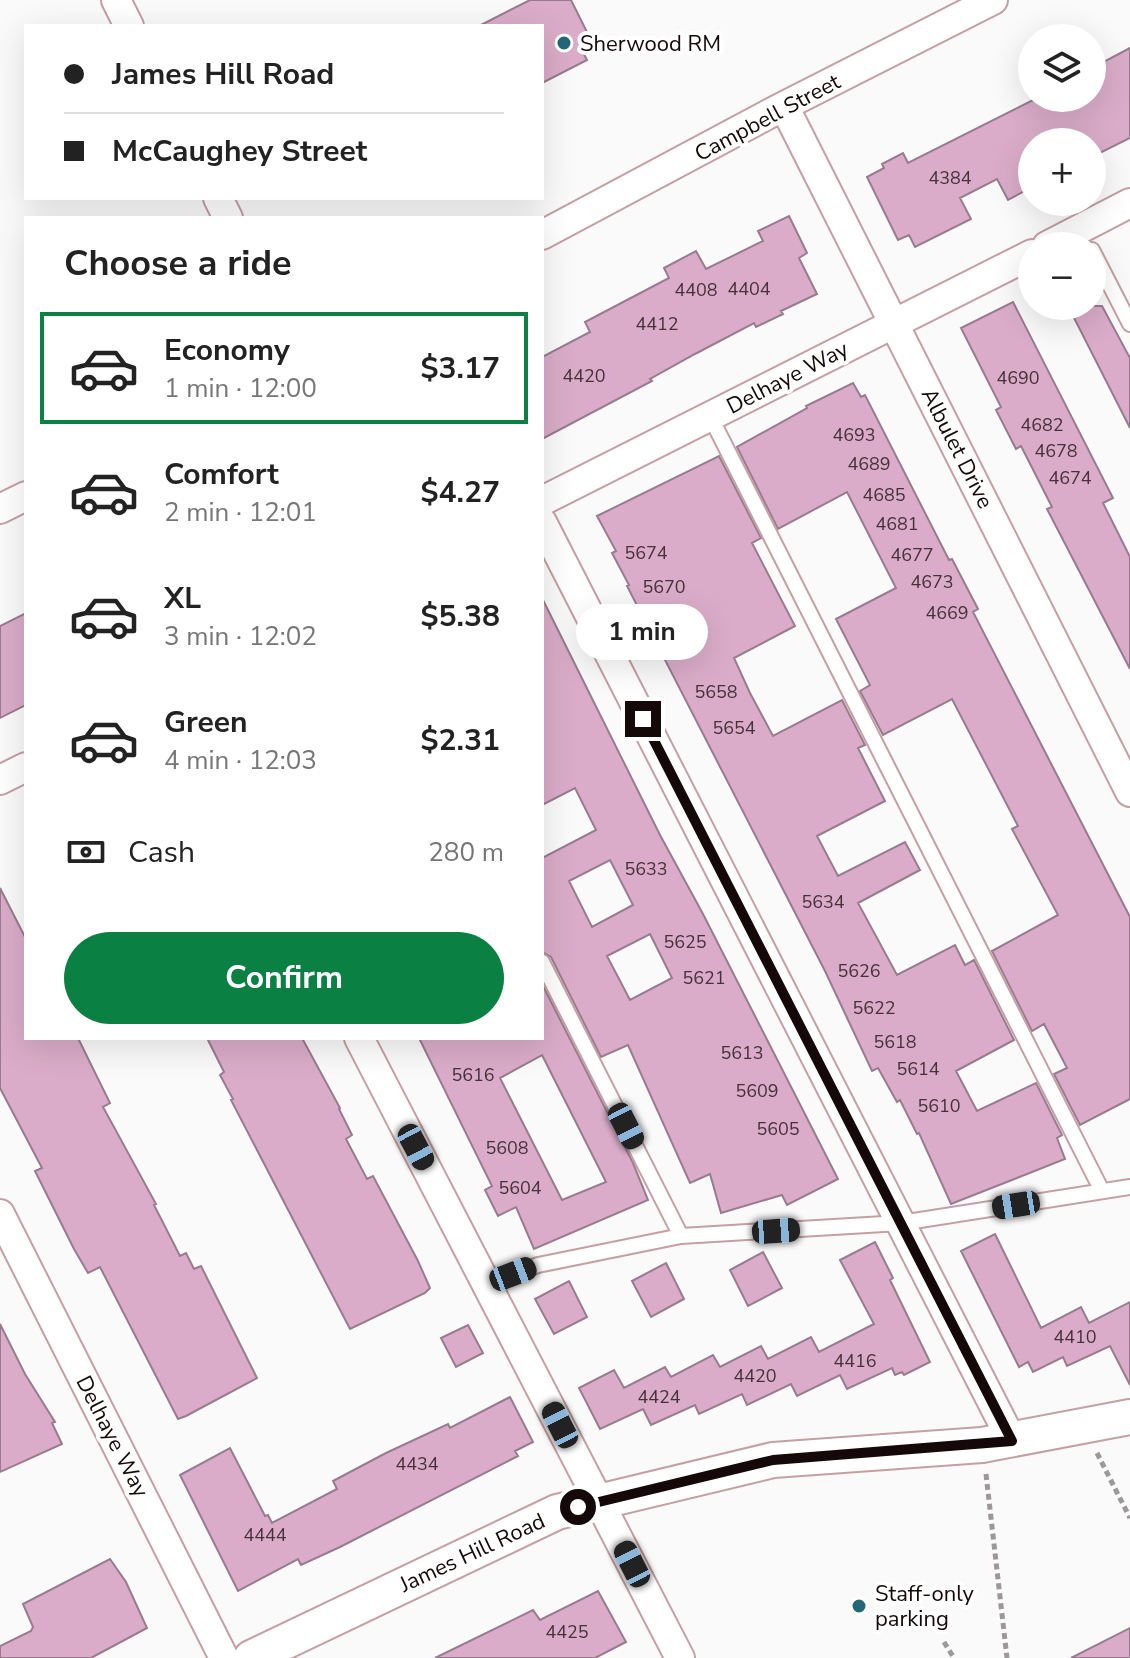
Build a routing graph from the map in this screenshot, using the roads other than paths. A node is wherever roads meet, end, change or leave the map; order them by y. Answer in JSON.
{"nodes":[{"id":1,"x":116,"y":0,"type":"edge"},
{"id":2,"x":993,"y":0,"type":"edge"},
{"id":3,"x":128,"y":24,"type":"edge"},
{"id":4,"x":784,"y":106,"type":"junction"},
{"id":5,"x":1130,"y":203,"type":"edge"},
{"id":6,"x":1099,"y":232,"type":"edge"},
{"id":7,"x":544,"y":234,"type":"edge"},
{"id":8,"x":1018,"y":261,"type":"edge"},
{"id":9,"x":1106,"y":277,"type":"edge"},
{"id":10,"x":895,"y":323,"type":"junction"},
{"id":11,"x":1130,"y":324,"type":"edge"},
{"id":12,"x":710,"y":416,"type":"junction"},
{"id":13,"x":24,"y":497,"type":"edge"},
{"id":14,"x":544,"y":500,"type":"edge"},
{"id":15,"x":0,"y":509,"type":"edge"},
{"id":16,"x":544,"y":526,"type":"edge"},
{"id":17,"x":24,"y":768,"type":"edge"},
{"id":18,"x":0,"y":780,"type":"edge"},
{"id":19,"x":1130,"y":792,"type":"edge"},
{"id":20,"x":544,"y":966,"type":"edge"},
{"id":21,"x":360,"y":1040,"type":"edge"},
{"id":22,"x":1130,"y":1187,"type":"edge"},
{"id":23,"x":1102,"y":1191,"type":"junction"},
{"id":24,"x":0,"y":1214,"type":"edge"},
{"id":25,"x":901,"y":1223,"type":"junction"},
{"id":26,"x":681,"y":1236,"type":"junction"},
{"id":27,"x":488,"y":1284,"type":"junction"},
{"id":28,"x":1130,"y":1417,"type":"edge"},
{"id":29,"x":997,"y":1443,"type":"junction"},
{"id":30,"x":600,"y":1503,"type":"junction"},
{"id":31,"x":224,"y":1658,"type":"edge"},
{"id":32,"x":251,"y":1658,"type":"edge"},
{"id":33,"x":680,"y":1658,"type":"edge"}],
"edges":[{"from":1,"to":3,"type":"street"},
{"from":2,"to":4,"type":"street","name":"Campbell Street"},
{"from":4,"to":7,"type":"street","name":"Campbell Street"},
{"from":4,"to":10,"type":"street","name":"Albulet Drive"},
{"from":5,"to":6,"type":"street"},
{"from":8,"to":10,"type":"street","name":"Delhaye Way"},
{"from":9,"to":11,"type":"lane"},
{"from":10,"to":12,"type":"street","name":"Delhaye Way"},
{"from":10,"to":19,"type":"street","name":"Albulet Drive"},
{"from":12,"to":14,"type":"street","name":"Delhaye Way"},
{"from":12,"to":23,"type":"lane"},
{"from":13,"to":15,"type":"street"},
{"from":16,"to":25,"type":"street"},
{"from":17,"to":18,"type":"street"},
{"from":20,"to":26,"type":"lane"},
{"from":21,"to":27,"type":"street"},
{"from":22,"to":23,"type":"lane"},
{"from":23,"to":25,"type":"lane"},
{"from":24,"to":31,"type":"street","name":"Delhaye Way"},
{"from":25,"to":26,"type":"lane"},
{"from":25,"to":29,"type":"street"},
{"from":26,"to":27,"type":"lane"},
{"from":27,"to":30,"type":"street"},
{"from":28,"to":29,"type":"street","name":"James Hill Road"},
{"from":29,"to":30,"type":"street","name":"James Hill Road"},
{"from":30,"to":32,"type":"street","name":"James Hill Road"},
{"from":30,"to":33,"type":"street"}]}
